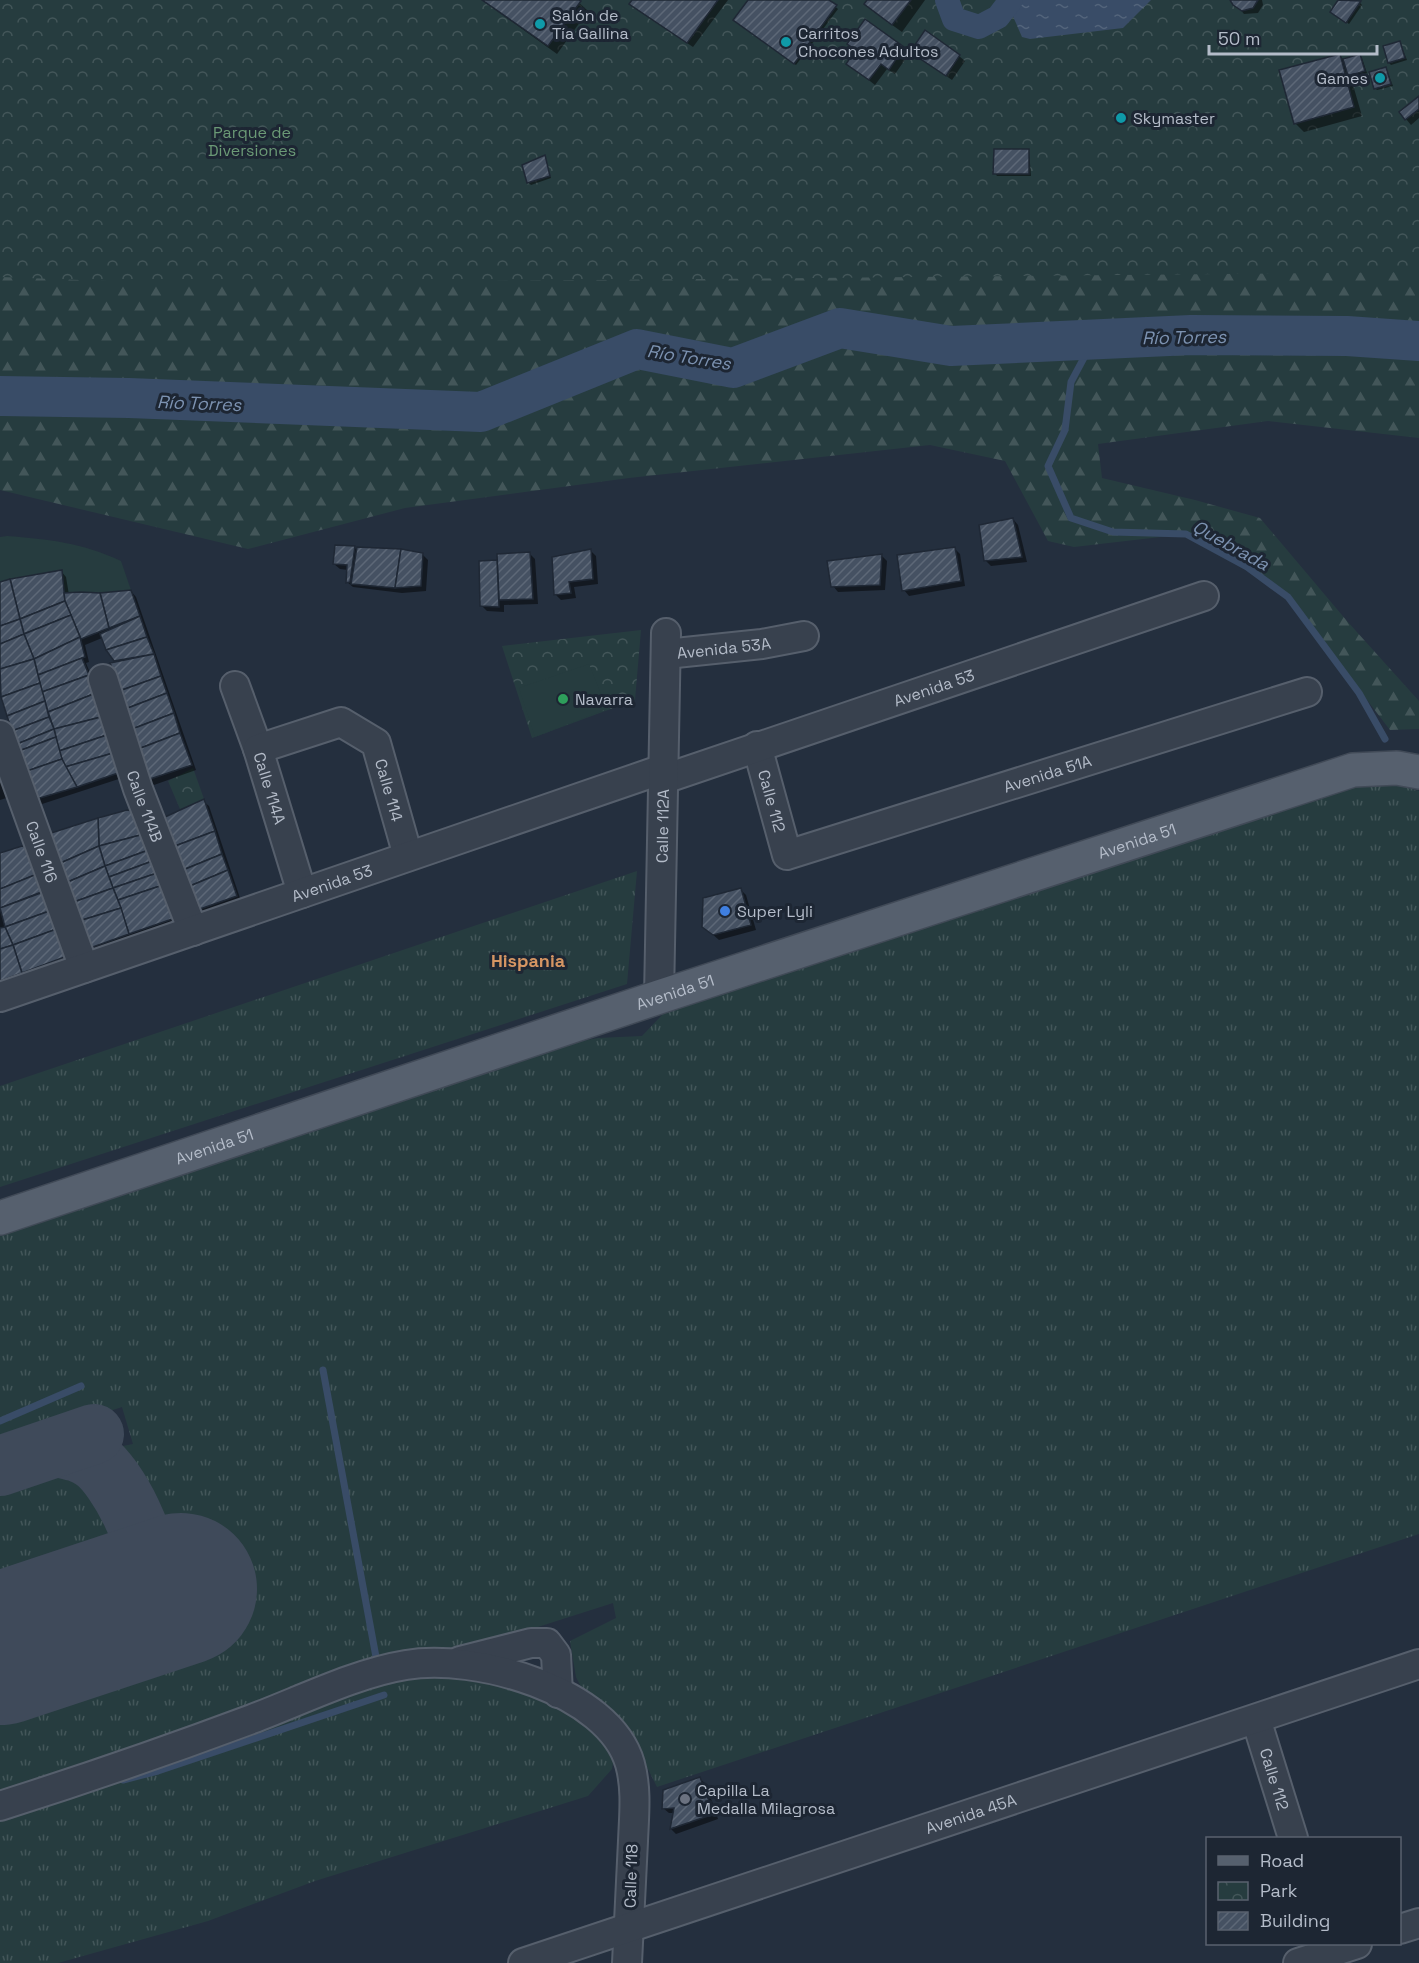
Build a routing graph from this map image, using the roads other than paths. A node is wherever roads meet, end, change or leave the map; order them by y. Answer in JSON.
{"nodes":[{"id":1,"x":1204,"y":596,"type":"dead end"},
{"id":2,"x":804,"y":636,"type":"dead end"},
{"id":3,"x":666,"y":643,"type":"joint"},
{"id":4,"x":103,"y":679,"type":"dead end"},
{"id":5,"x":235,"y":686,"type":"dead end"},
{"id":6,"x":1307,"y":692,"type":"dead end"},
{"id":7,"x":0,"y":735,"type":"edge"},
{"id":8,"x":757,"y":746,"type":"junction"},
{"id":9,"x":258,"y":749,"type":"junction"},
{"id":10,"x":1419,"y":772,"type":"edge"},
{"id":11,"x":664,"y":774,"type":"junction"},
{"id":12,"x":787,"y":855,"type":"joint"},
{"id":13,"x":408,"y":856,"type":"junction"},
{"id":14,"x":302,"y":893,"type":"junction"},
{"id":15,"x":193,"y":931,"type":"junction"},
{"id":16,"x":84,"y":968,"type":"junction"},
{"id":17,"x":0,"y":997,"type":"edge"},
{"id":18,"x":659,"y":997,"type":"junction"},
{"id":19,"x":0,"y":1218,"type":"edge"},
{"id":20,"x":457,"y":1662,"type":"junction"},
{"id":21,"x":1419,"y":1664,"type":"edge"},
{"id":22,"x":558,"y":1693,"type":"junction"},
{"id":23,"x":1256,"y":1719,"type":"junction"},
{"id":24,"x":0,"y":1806,"type":"edge"},
{"id":25,"x":1292,"y":1837,"type":"edge"},
{"id":26,"x":1419,"y":1923,"type":"edge"},
{"id":27,"x":629,"y":1929,"type":"junction"},
{"id":28,"x":1401,"y":1929,"type":"edge"},
{"id":29,"x":1349,"y":1945,"type":"edge"},
{"id":30,"x":1326,"y":1948,"type":"edge"},
{"id":31,"x":523,"y":1963,"type":"edge"},
{"id":32,"x":627,"y":1963,"type":"edge"},
{"id":33,"x":1298,"y":1963,"type":"edge"}],
"edges":[{"from":1,"to":8,"type":"street","name":"Avenida 53"},
{"from":2,"to":3,"type":"street","name":"Avenida 53A"},
{"from":3,"to":11,"type":"street","name":"Calle 112A"},
{"from":4,"to":15,"type":"street","name":"Calle 114B"},
{"from":5,"to":9,"type":"street","name":"Calle 114A"},
{"from":6,"to":12,"type":"street","name":"Avenida 51A"},
{"from":7,"to":16,"type":"street","name":"Calle 116"},
{"from":8,"to":11,"type":"street","name":"Avenida 53"},
{"from":8,"to":12,"type":"street","name":"Calle 112"},
{"from":9,"to":13,"type":"street","name":"Calle 114"},
{"from":9,"to":14,"type":"street","name":"Calle 114A"},
{"from":10,"to":18,"type":"main road","name":"Avenida 51"},
{"from":11,"to":13,"type":"street","name":"Avenida 53"},
{"from":11,"to":18,"type":"street","name":"Calle 112A"},
{"from":13,"to":14,"type":"street","name":"Avenida 53"},
{"from":14,"to":15,"type":"street","name":"Avenida 53"},
{"from":15,"to":16,"type":"street","name":"Avenida 53"},
{"from":16,"to":17,"type":"street","name":"Avenida 53"},
{"from":18,"to":19,"type":"main road","name":"Avenida 51"},
{"from":20,"to":22,"type":"street","name":"Calle 118"},
{"from":20,"to":22,"type":"street"},
{"from":20,"to":24,"type":"street"},
{"from":21,"to":23,"type":"street","name":"Avenida 45A"},
{"from":22,"to":27,"type":"street","name":"Calle 118"},
{"from":23,"to":25,"type":"street","name":"Calle 112"},
{"from":23,"to":27,"type":"street","name":"Avenida 45A"},
{"from":26,"to":28,"type":"street"},
{"from":27,"to":31,"type":"street","name":"Avenida 45A"},
{"from":27,"to":32,"type":"street","name":"Calle 118"},
{"from":29,"to":30,"type":"street"},
{"from":30,"to":33,"type":"street"}]}
